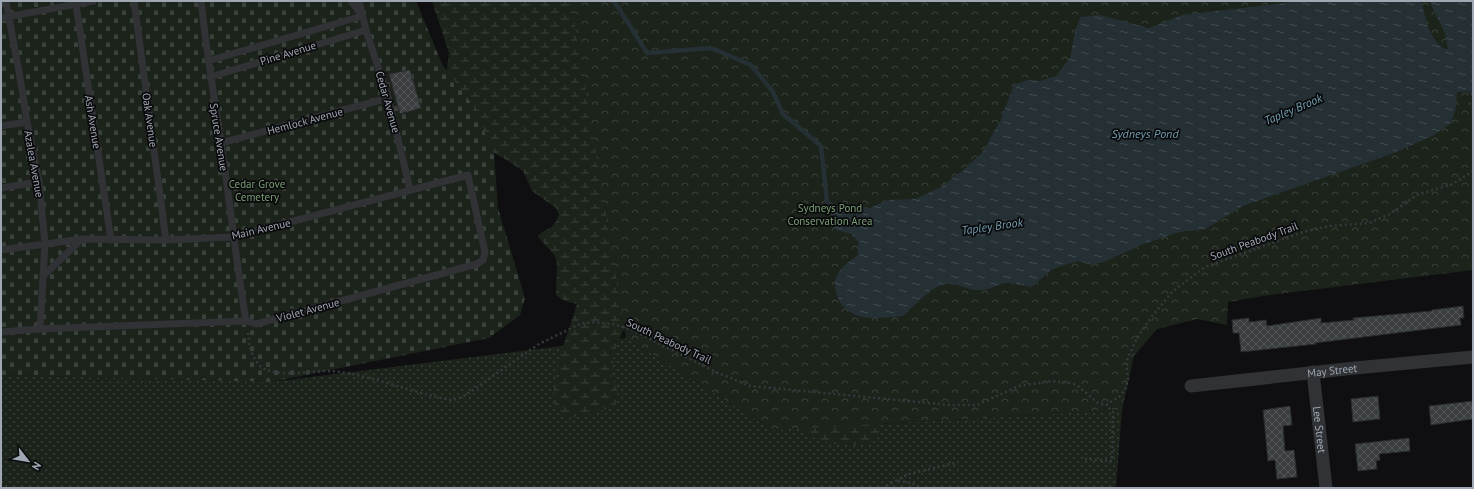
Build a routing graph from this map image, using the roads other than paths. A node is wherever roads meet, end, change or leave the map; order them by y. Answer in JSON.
{"nodes":[{"id":1,"x":6,"y":1,"type":"edge"},
{"id":2,"x":93,"y":1,"type":"edge"},
{"id":3,"x":134,"y":1,"type":"edge"},
{"id":4,"x":201,"y":1,"type":"edge"},
{"id":5,"x":351,"y":1,"type":"edge"},
{"id":6,"x":359,"y":1,"type":"edge"},
{"id":7,"x":76,"y":4,"type":"junction"},
{"id":8,"x":9,"y":16,"type":"junction"},
{"id":9,"x":362,"y":16,"type":"junction"},
{"id":10,"x":1,"y":18,"type":"edge"},
{"id":11,"x":366,"y":30,"type":"junction"},
{"id":12,"x":208,"y":61,"type":"junction"},
{"id":13,"x":210,"y":77,"type":"junction"},
{"id":14,"x":388,"y":98,"type":"junction"},
{"id":15,"x":27,"y":122,"type":"junction"},
{"id":16,"x":1,"y":126,"type":"edge"},
{"id":17,"x":221,"y":143,"type":"junction"},
{"id":18,"x":468,"y":175,"type":"joint"},
{"id":19,"x":39,"y":182,"type":"junction"},
{"id":20,"x":1,"y":188,"type":"edge"},
{"id":21,"x":410,"y":189,"type":"junction"},
{"id":22,"x":233,"y":237,"type":"junction"},
{"id":23,"x":82,"y":239,"type":"junction"},
{"id":24,"x":111,"y":240,"type":"junction"},
{"id":25,"x":166,"y":240,"type":"junction"},
{"id":26,"x":45,"y":244,"type":"junction"},
{"id":27,"x":1,"y":250,"type":"edge"},
{"id":28,"x":44,"y":274,"type":"junction"},
{"id":29,"x":246,"y":321,"type":"junction"},
{"id":30,"x":40,"y":329,"type":"junction"},
{"id":31,"x":1,"y":332,"type":"edge"},
{"id":32,"x":1473,"y":357,"type":"edge"},
{"id":33,"x":1313,"y":372,"type":"junction"},
{"id":34,"x":1191,"y":386,"type":"dead end"},
{"id":35,"x":1326,"y":488,"type":"edge"}],
"edges":[{"from":1,"to":8,"type":"lane","name":"Azalea Avenue"},
{"from":2,"to":7,"type":"lane"},
{"from":3,"to":25,"type":"lane","name":"Oak Avenue"},
{"from":4,"to":12,"type":"lane","name":"Spruce Avenue"},
{"from":5,"to":9,"type":"lane","name":"Cedar Avenue"},
{"from":6,"to":9,"type":"lane","name":"Cedar Avenue"},
{"from":7,"to":8,"type":"lane"},
{"from":7,"to":24,"type":"lane","name":"Ash Avenue"},
{"from":8,"to":10,"type":"lane"},
{"from":8,"to":15,"type":"lane","name":"Azalea Avenue"},
{"from":9,"to":11,"type":"lane","name":"Cedar Avenue"},
{"from":9,"to":12,"type":"lane","name":"Pine Avenue"},
{"from":11,"to":13,"type":"lane","name":"Pine Avenue"},
{"from":11,"to":14,"type":"lane","name":"Cedar Avenue"},
{"from":12,"to":13,"type":"lane","name":"Spruce Avenue"},
{"from":13,"to":17,"type":"lane","name":"Spruce Avenue"},
{"from":14,"to":17,"type":"lane","name":"Hemlock Avenue"},
{"from":14,"to":21,"type":"lane","name":"Cedar Avenue"},
{"from":15,"to":16,"type":"lane"},
{"from":15,"to":19,"type":"lane","name":"Azalea Avenue"},
{"from":17,"to":22,"type":"lane","name":"Spruce Avenue"},
{"from":18,"to":21,"type":"lane","name":"Main Avenue"},
{"from":18,"to":29,"type":"lane","name":"Violet Avenue"},
{"from":19,"to":20,"type":"lane"},
{"from":19,"to":26,"type":"lane","name":"Azalea Avenue"},
{"from":21,"to":22,"type":"lane","name":"Main Avenue"},
{"from":22,"to":25,"type":"lane","name":"Main Avenue"},
{"from":22,"to":29,"type":"lane","name":"Spruce Avenue"},
{"from":23,"to":24,"type":"lane","name":"Main Avenue"},
{"from":23,"to":26,"type":"lane","name":"Main Avenue"},
{"from":23,"to":28,"type":"lane"},
{"from":24,"to":25,"type":"lane","name":"Main Avenue"},
{"from":26,"to":27,"type":"lane","name":"Main Avenue"},
{"from":26,"to":28,"type":"lane","name":"Azalea Avenue"},
{"from":28,"to":30,"type":"lane","name":"Azalea Avenue"},
{"from":29,"to":30,"type":"lane","name":"Violet Avenue"},
{"from":30,"to":31,"type":"lane","name":"Violet Avenue"},
{"from":32,"to":33,"type":"street","name":"May Street"},
{"from":33,"to":34,"type":"street","name":"May Street"},
{"from":33,"to":35,"type":"street","name":"Lee Street"}]}
